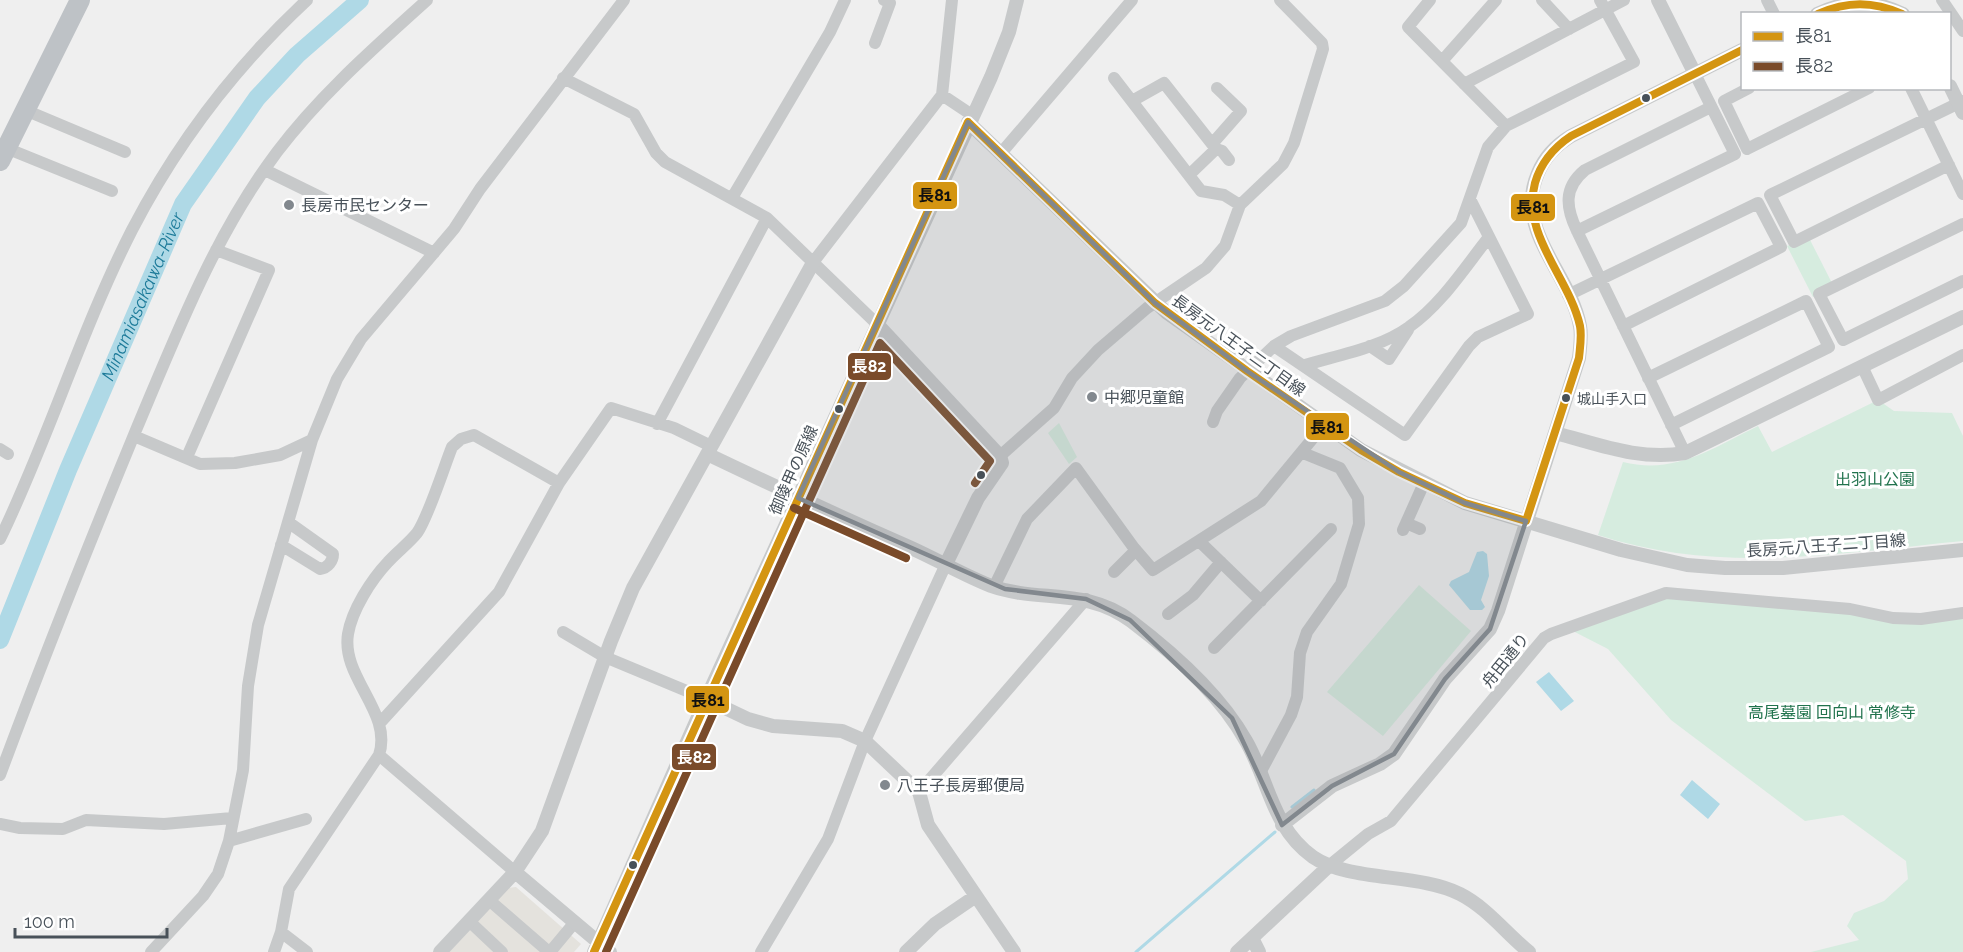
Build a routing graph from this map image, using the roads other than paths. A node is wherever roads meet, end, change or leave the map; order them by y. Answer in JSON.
{"nodes":[{"id":1,"x":80,"y":0,"type":"edge"},
{"id":2,"x":307,"y":0,"type":"edge"},
{"id":3,"x":427,"y":0,"type":"edge"},
{"id":4,"x":624,"y":0,"type":"edge"},
{"id":5,"x":845,"y":0,"type":"edge"},
{"id":6,"x":884,"y":0,"type":"edge"},
{"id":7,"x":952,"y":0,"type":"edge"},
{"id":8,"x":1017,"y":0,"type":"edge"},
{"id":9,"x":1132,"y":0,"type":"edge"},
{"id":10,"x":1280,"y":0,"type":"edge"},
{"id":11,"x":1430,"y":0,"type":"edge"},
{"id":12,"x":1496,"y":0,"type":"edge"},
{"id":13,"x":1542,"y":0,"type":"edge"},
{"id":14,"x":1624,"y":0,"type":"edge"},
{"id":15,"x":1658,"y":0,"type":"edge"},
{"id":16,"x":1603,"y":5,"type":"edge"},
{"id":17,"x":1821,"y":12,"type":"edge"},
{"id":18,"x":1900,"y":12,"type":"edge"},
{"id":19,"x":1951,"y":13,"type":"edge"},
{"id":20,"x":1569,"y":29,"type":"junction"},
{"id":21,"x":1963,"y":31,"type":"edge"},
{"id":22,"x":875,"y":43,"type":"dead end"},
{"id":23,"x":1741,"y":51,"type":"edge"},
{"id":24,"x":1442,"y":61,"type":"junction"},
{"id":25,"x":1695,"y":74,"type":"junction"},
{"id":26,"x":563,"y":78,"type":"junction"},
{"id":27,"x":1114,"y":78,"type":"dead end"},
{"id":28,"x":1464,"y":84,"type":"junction"},
{"id":29,"x":1217,"y":88,"type":"dead end"},
{"id":30,"x":1951,"y":89,"type":"edge"},
{"id":31,"x":1745,"y":90,"type":"edge"},
{"id":32,"x":1865,"y":90,"type":"edge"},
{"id":33,"x":1912,"y":90,"type":"edge"},
{"id":34,"x":942,"y":95,"type":"junction"},
{"id":35,"x":1132,"y":101,"type":"junction"},
{"id":36,"x":1961,"y":106,"type":"edge"},
{"id":37,"x":1711,"y":107,"type":"junction"},
{"id":38,"x":25,"y":110,"type":"junction"},
{"id":39,"x":1926,"y":118,"type":"junction"},
{"id":40,"x":970,"y":119,"type":"junction"},
{"id":41,"x":1506,"y":126,"type":"junction"},
{"id":42,"x":1214,"y":147,"type":"junction"},
{"id":43,"x":125,"y":152,"type":"dead end"},
{"id":44,"x":1002,"y":152,"type":"junction"},
{"id":45,"x":3,"y":154,"type":"edge"},
{"id":46,"x":1229,"y":160,"type":"dead end"},
{"id":47,"x":1949,"y":165,"type":"junction"},
{"id":48,"x":265,"y":170,"type":"junction"},
{"id":49,"x":1189,"y":175,"type":"junction"},
{"id":50,"x":112,"y":191,"type":"dead end"},
{"id":51,"x":1963,"y":194,"type":"edge"},
{"id":52,"x":732,"y":198,"type":"junction"},
{"id":53,"x":1470,"y":199,"type":"junction"},
{"id":54,"x":1240,"y":205,"type":"junction"},
{"id":55,"x":767,"y":218,"type":"junction"},
{"id":56,"x":1963,"y":224,"type":"edge"},
{"id":57,"x":1577,"y":231,"type":"junction"},
{"id":58,"x":1489,"y":237,"type":"junction"},
{"id":59,"x":216,"y":250,"type":"junction"},
{"id":60,"x":434,"y":254,"type":"junction"},
{"id":61,"x":814,"y":261,"type":"junction"},
{"id":62,"x":1600,"y":279,"type":"junction"},
{"id":63,"x":1963,"y":281,"type":"edge"},
{"id":64,"x":1568,"y":296,"type":"junction"},
{"id":65,"x":1155,"y":303,"type":"junction"},
{"id":66,"x":1963,"y":317,"type":"edge"},
{"id":67,"x":877,"y":324,"type":"junction"},
{"id":68,"x":1623,"y":326,"type":"junction"},
{"id":69,"x":1408,"y":328,"type":"junction"},
{"id":70,"x":1274,"y":346,"type":"junction"},
{"id":71,"x":1370,"y":346,"type":"junction"},
{"id":72,"x":1963,"y":355,"type":"edge"},
{"id":73,"x":1305,"y":365,"type":"junction"},
{"id":74,"x":1862,"y":366,"type":"junction"},
{"id":75,"x":1246,"y":371,"type":"junction"},
{"id":76,"x":1648,"y":378,"type":"junction"},
{"id":77,"x":1213,"y":422,"type":"dead end"},
{"id":78,"x":657,"y":424,"type":"junction"},
{"id":79,"x":1671,"y":425,"type":"junction"},
{"id":80,"x":1323,"y":426,"type":"junction"},
{"id":81,"x":1555,"y":433,"type":"junction"},
{"id":82,"x":134,"y":435,"type":"junction"},
{"id":83,"x":312,"y":440,"type":"junction"},
{"id":84,"x":709,"y":450,"type":"junction"},
{"id":85,"x":1303,"y":453,"type":"junction"},
{"id":86,"x":1685,"y":453,"type":"junction"},
{"id":87,"x":1000,"y":456,"type":"junction"},
{"id":88,"x":187,"y":458,"type":"junction"},
{"id":89,"x":559,"y":483,"type":"junction"},
{"id":90,"x":1424,"y":483,"type":"junction"},
{"id":91,"x":798,"y":498,"type":"junction"},
{"id":92,"x":1526,"y":521,"type":"junction"},
{"id":93,"x":288,"y":522,"type":"junction"},
{"id":94,"x":1331,"y":529,"type":"dead end"},
{"id":95,"x":1420,"y":529,"type":"dead end"},
{"id":96,"x":0,"y":539,"type":"edge"},
{"id":97,"x":1199,"y":541,"type":"junction"},
{"id":98,"x":281,"y":544,"type":"junction"},
{"id":99,"x":1136,"y":550,"type":"junction"},
{"id":100,"x":1963,"y":550,"type":"edge"},
{"id":101,"x":1221,"y":562,"type":"junction"},
{"id":102,"x":946,"y":564,"type":"junction"},
{"id":103,"x":1114,"y":572,"type":"dead end"},
{"id":104,"x":994,"y":587,"type":"junction"},
{"id":105,"x":1086,"y":599,"type":"junction"},
{"id":106,"x":1262,"y":601,"type":"junction"},
{"id":107,"x":1963,"y":613,"type":"edge"},
{"id":108,"x":1168,"y":614,"type":"dead end"},
{"id":109,"x":563,"y":632,"type":"dead end"},
{"id":110,"x":1214,"y":648,"type":"dead end"},
{"id":111,"x":605,"y":657,"type":"junction"},
{"id":112,"x":706,"y":699,"type":"junction"},
{"id":113,"x":379,"y":724,"type":"junction"},
{"id":114,"x":865,"y":741,"type":"junction"},
{"id":115,"x":379,"y":755,"type":"junction"},
{"id":116,"x":1260,"y":773,"type":"junction"},
{"id":117,"x":0,"y":775,"type":"edge"},
{"id":118,"x":919,"y":792,"type":"junction"},
{"id":119,"x":232,"y":818,"type":"junction"},
{"id":120,"x":306,"y":819,"type":"dead end"},
{"id":121,"x":0,"y":824,"type":"edge"},
{"id":122,"x":1282,"y":825,"type":"junction"},
{"id":123,"x":229,"y":841,"type":"junction"},
{"id":124,"x":1330,"y":865,"type":"junction"},
{"id":125,"x":516,"y":872,"type":"junction"},
{"id":126,"x":976,"y":896,"type":"junction"},
{"id":127,"x":489,"y":900,"type":"junction"},
{"id":128,"x":468,"y":921,"type":"junction"},
{"id":129,"x":575,"y":922,"type":"junction"},
{"id":130,"x":281,"y":932,"type":"junction"},
{"id":131,"x":1252,"y":938,"type":"junction"},
{"id":132,"x":596,"y":947,"type":"edge"},
{"id":133,"x":151,"y":952,"type":"edge"},
{"id":134,"x":274,"y":952,"type":"edge"},
{"id":135,"x":307,"y":952,"type":"edge"},
{"id":136,"x":440,"y":952,"type":"edge"},
{"id":137,"x":502,"y":952,"type":"edge"},
{"id":138,"x":549,"y":952,"type":"edge"},
{"id":139,"x":610,"y":952,"type":"edge"},
{"id":140,"x":761,"y":952,"type":"edge"},
{"id":141,"x":906,"y":952,"type":"edge"},
{"id":142,"x":1014,"y":952,"type":"edge"},
{"id":143,"x":1237,"y":952,"type":"edge"},
{"id":144,"x":1259,"y":952,"type":"edge"},
{"id":145,"x":1529,"y":952,"type":"edge"}],
"edges":[{"from":1,"to":38,"type":"highway"},
{"from":2,"to":96,"type":"street"},
{"from":3,"to":48,"type":"street"},
{"from":4,"to":26,"type":"street"},
{"from":5,"to":52,"type":"street"},
{"from":6,"to":22,"type":"street"},
{"from":7,"to":34,"type":"street"},
{"from":8,"to":40,"type":"street","name":"御陵甲の原線"},
{"from":9,"to":44,"type":"street"},
{"from":10,"to":54,"type":"street"},
{"from":11,"to":24,"type":"street"},
{"from":12,"to":24,"type":"street"},
{"from":13,"to":20,"type":"street"},
{"from":14,"to":16,"type":"street"},
{"from":15,"to":25,"type":"street"},
{"from":16,"to":20,"type":"street"},
{"from":16,"to":41,"type":"street"},
{"from":17,"to":18,"type":"street"},
{"from":19,"to":21,"type":"street"},
{"from":20,"to":28,"type":"street"},
{"from":23,"to":25,"type":"street"},
{"from":24,"to":28,"type":"street"},
{"from":25,"to":37,"type":"street"},
{"from":25,"to":64,"type":"street"},
{"from":26,"to":52,"type":"street"},
{"from":26,"to":60,"type":"street"},
{"from":27,"to":35,"type":"street"},
{"from":28,"to":41,"type":"street"},
{"from":29,"to":42,"type":"street"},
{"from":30,"to":36,"type":"street"},
{"from":31,"to":32,"type":"street"},
{"from":33,"to":39,"type":"street"},
{"from":34,"to":40,"type":"street"},
{"from":34,"to":61,"type":"street"},
{"from":35,"to":42,"type":"street"},
{"from":35,"to":49,"type":"street"},
{"from":36,"to":39,"type":"street"},
{"from":37,"to":57,"type":"street"},
{"from":37,"to":57,"type":"street"},
{"from":38,"to":43,"type":"street"},
{"from":38,"to":45,"type":"highway"},
{"from":39,"to":47,"type":"street"},
{"from":39,"to":47,"type":"street"},
{"from":40,"to":44,"type":"street","name":"長房元八王子二丁目線"},
{"from":40,"to":67,"type":"street","name":"御陵甲の原線"},
{"from":41,"to":53,"type":"street"},
{"from":42,"to":46,"type":"street"},
{"from":42,"to":49,"type":"street"},
{"from":44,"to":65,"type":"street","name":"長房元八王子二丁目線"},
{"from":45,"to":50,"type":"street"},
{"from":47,"to":51,"type":"street"},
{"from":48,"to":59,"type":"street"},
{"from":48,"to":60,"type":"street"},
{"from":49,"to":54,"type":"street"},
{"from":52,"to":55,"type":"street"},
{"from":53,"to":58,"type":"street"},
{"from":53,"to":70,"type":"street"},
{"from":54,"to":65,"type":"street"},
{"from":55,"to":61,"type":"street"},
{"from":55,"to":78,"type":"street"},
{"from":56,"to":63,"type":"street"},
{"from":57,"to":62,"type":"street"},
{"from":58,"to":69,"type":"street"},
{"from":58,"to":73,"type":"street"},
{"from":59,"to":82,"type":"street"},
{"from":59,"to":88,"type":"street"},
{"from":60,"to":83,"type":"street"},
{"from":61,"to":67,"type":"street"},
{"from":61,"to":84,"type":"street"},
{"from":62,"to":64,"type":"street"},
{"from":62,"to":68,"type":"street"},
{"from":62,"to":68,"type":"street"},
{"from":64,"to":81,"type":"street"},
{"from":65,"to":75,"type":"street","name":"長房元八王子二丁目線"},
{"from":65,"to":87,"type":"street"},
{"from":66,"to":74,"type":"street"},
{"from":67,"to":87,"type":"street"},
{"from":67,"to":91,"type":"street","name":"御陵甲の原線"},
{"from":68,"to":76,"type":"street"},
{"from":69,"to":71,"type":"street"},
{"from":69,"to":71,"type":"street"},
{"from":70,"to":73,"type":"street"},
{"from":70,"to":75,"type":"street"},
{"from":71,"to":73,"type":"street"},
{"from":72,"to":74,"type":"street"},
{"from":74,"to":86,"type":"street"},
{"from":75,"to":77,"type":"street"},
{"from":75,"to":80,"type":"street","name":"長房元八王子二丁目線"},
{"from":76,"to":79,"type":"street"},
{"from":76,"to":79,"type":"street"},
{"from":78,"to":84,"type":"street"},
{"from":78,"to":89,"type":"street"},
{"from":79,"to":86,"type":"street"},
{"from":80,"to":85,"type":"street"},
{"from":80,"to":90,"type":"street","name":"長房元八王子二丁目線"},
{"from":81,"to":86,"type":"street"},
{"from":81,"to":92,"type":"street"},
{"from":82,"to":88,"type":"street"},
{"from":82,"to":117,"type":"street"},
{"from":83,"to":88,"type":"street"},
{"from":83,"to":93,"type":"street"},
{"from":84,"to":91,"type":"street"},
{"from":84,"to":111,"type":"street"},
{"from":85,"to":97,"type":"street"},
{"from":85,"to":116,"type":"street"},
{"from":87,"to":102,"type":"street"},
{"from":89,"to":113,"type":"street"},
{"from":89,"to":113,"type":"street"},
{"from":90,"to":92,"type":"street","name":"長房元八王子二丁目線"},
{"from":90,"to":95,"type":"street"},
{"from":91,"to":102,"type":"street"},
{"from":91,"to":112,"type":"street","name":"御陵甲の原線"},
{"from":92,"to":100,"type":"street","name":"長房元八王子二丁目線"},
{"from":92,"to":122,"type":"street"},
{"from":93,"to":98,"type":"street"},
{"from":93,"to":98,"type":"street"},
{"from":94,"to":106,"type":"street"},
{"from":97,"to":99,"type":"street"},
{"from":97,"to":101,"type":"street"},
{"from":98,"to":119,"type":"street"},
{"from":99,"to":103,"type":"street"},
{"from":99,"to":104,"type":"street"},
{"from":101,"to":106,"type":"street"},
{"from":101,"to":108,"type":"street"},
{"from":102,"to":104,"type":"street"},
{"from":102,"to":114,"type":"street"},
{"from":104,"to":105,"type":"street"},
{"from":105,"to":116,"type":"street"},
{"from":105,"to":118,"type":"street"},
{"from":106,"to":110,"type":"street"},
{"from":107,"to":124,"type":"street","name":"舟田通り"},
{"from":109,"to":111,"type":"street"},
{"from":111,"to":112,"type":"street"},
{"from":111,"to":125,"type":"street"},
{"from":112,"to":114,"type":"street"},
{"from":112,"to":132,"type":"street","name":"御陵甲の原線"},
{"from":113,"to":115,"type":"street"},
{"from":114,"to":118,"type":"street"},
{"from":114,"to":140,"type":"street"},
{"from":115,"to":125,"type":"street"},
{"from":115,"to":130,"type":"street"},
{"from":116,"to":122,"type":"street"},
{"from":118,"to":126,"type":"street"},
{"from":119,"to":121,"type":"street"},
{"from":119,"to":123,"type":"street"},
{"from":120,"to":123,"type":"street"},
{"from":122,"to":124,"type":"street"},
{"from":123,"to":133,"type":"street"},
{"from":124,"to":131,"type":"street","name":"舟田通り"},
{"from":124,"to":145,"type":"street"},
{"from":125,"to":127,"type":"street"},
{"from":125,"to":129,"type":"street"},
{"from":126,"to":141,"type":"street"},
{"from":126,"to":142,"type":"street"},
{"from":127,"to":128,"type":"street"},
{"from":127,"to":138,"type":"street"},
{"from":128,"to":136,"type":"street"},
{"from":128,"to":137,"type":"street"},
{"from":129,"to":132,"type":"street"},
{"from":129,"to":138,"type":"street"},
{"from":130,"to":134,"type":"street"},
{"from":130,"to":135,"type":"street"},
{"from":131,"to":143,"type":"street","name":"舟田通り"},
{"from":131,"to":144,"type":"street"},
{"from":132,"to":139,"type":"street"}]}
